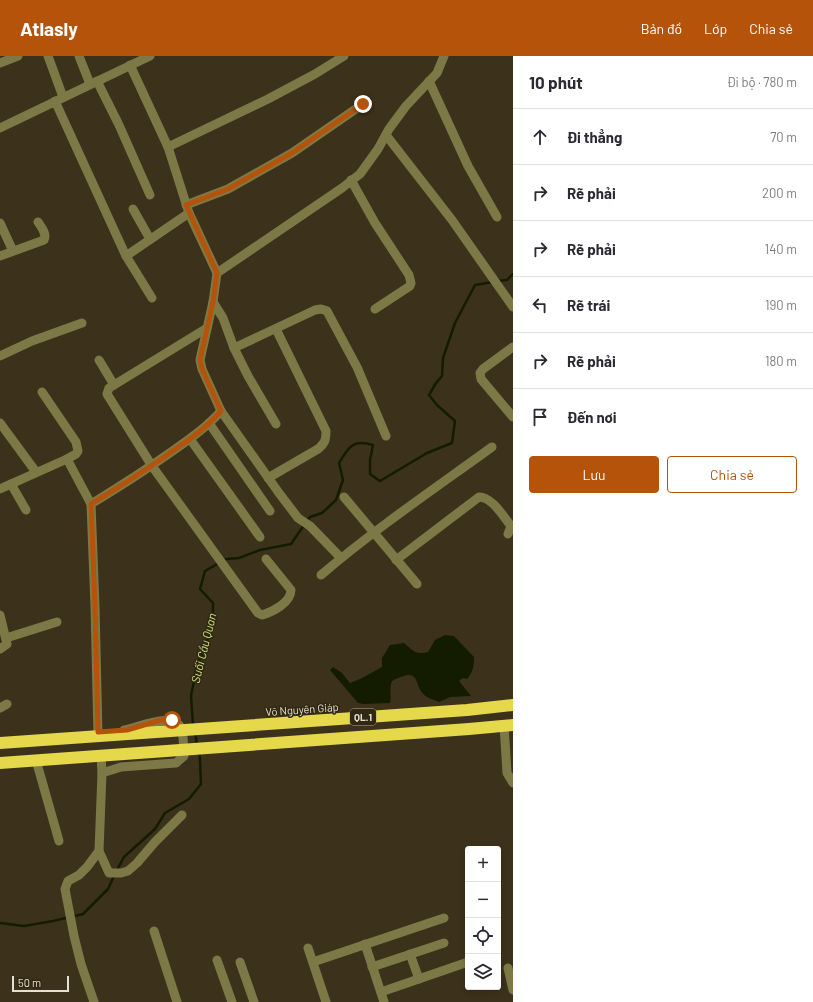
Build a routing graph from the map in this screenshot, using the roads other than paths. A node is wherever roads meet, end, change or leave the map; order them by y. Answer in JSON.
{"nodes":[{"id":1,"x":18,"y":56,"type":"edge"},
{"id":2,"x":48,"y":56,"type":"edge"},
{"id":3,"x":79,"y":56,"type":"edge"},
{"id":4,"x":150,"y":56,"type":"edge"},
{"id":5,"x":344,"y":56,"type":"edge"},
{"id":6,"x":444,"y":56,"type":"edge"},
{"id":7,"x":0,"y":63,"type":"edge"},
{"id":8,"x":130,"y":65,"type":"junction"},
{"id":9,"x":429,"y":81,"type":"junction"},
{"id":10,"x":94,"y":83,"type":"junction"},
{"id":11,"x":59,"y":99,"type":"junction"},
{"id":12,"x":363,"y":104,"type":"dead end"},
{"id":13,"x":0,"y":128,"type":"edge"},
{"id":14,"x":386,"y":135,"type":"junction"},
{"id":15,"x":168,"y":147,"type":"junction"},
{"id":16,"x":351,"y":180,"type":"junction"},
{"id":17,"x":150,"y":195,"type":"dead end"},
{"id":18,"x":132,"y":209,"type":"dead end"},
{"id":19,"x":188,"y":209,"type":"junction"},
{"id":20,"x":497,"y":217,"type":"dead end"},
{"id":21,"x":38,"y":222,"type":"dead end"},
{"id":22,"x":0,"y":223,"type":"edge"},
{"id":23,"x":150,"y":239,"type":"junction"},
{"id":24,"x":13,"y":251,"type":"junction"},
{"id":25,"x":0,"y":256,"type":"edge"},
{"id":26,"x":126,"y":256,"type":"junction"},
{"id":27,"x":217,"y":273,"type":"junction"},
{"id":28,"x":152,"y":298,"type":"dead end"},
{"id":29,"x":213,"y":302,"type":"junction"},
{"id":30,"x":513,"y":307,"type":"edge"},
{"id":31,"x":375,"y":308,"type":"dead end"},
{"id":32,"x":82,"y":323,"type":"dead end"},
{"id":33,"x":207,"y":328,"type":"junction"},
{"id":34,"x":276,"y":329,"type":"junction"},
{"id":35,"x":513,"y":347,"type":"edge"},
{"id":36,"x":234,"y":348,"type":"junction"},
{"id":37,"x":0,"y":356,"type":"edge"},
{"id":38,"x":99,"y":360,"type":"dead end"},
{"id":39,"x":114,"y":385,"type":"junction"},
{"id":40,"x":42,"y":392,"type":"dead end"},
{"id":41,"x":221,"y":411,"type":"junction"},
{"id":42,"x":513,"y":418,"type":"edge"},
{"id":43,"x":0,"y":423,"type":"edge"},
{"id":44,"x":209,"y":423,"type":"junction"},
{"id":45,"x":276,"y":424,"type":"dead end"},
{"id":46,"x":386,"y":436,"type":"dead end"},
{"id":47,"x":190,"y":440,"type":"junction"},
{"id":48,"x":492,"y":447,"type":"dead end"},
{"id":49,"x":67,"y":458,"type":"junction"},
{"id":50,"x":152,"y":466,"type":"junction"},
{"id":51,"x":36,"y":472,"type":"junction"},
{"id":52,"x":268,"y":478,"type":"junction"},
{"id":53,"x":11,"y":484,"type":"junction"},
{"id":54,"x":0,"y":489,"type":"edge"},
{"id":55,"x":344,"y":497,"type":"dead end"},
{"id":56,"x":91,"y":504,"type":"junction"},
{"id":57,"x":26,"y":510,"type":"dead end"},
{"id":58,"x":270,"y":511,"type":"dead end"},
{"id":59,"x":374,"y":533,"type":"junction"},
{"id":60,"x":508,"y":534,"type":"dead end"},
{"id":61,"x":260,"y":537,"type":"dead end"},
{"id":62,"x":341,"y":558,"type":"junction"},
{"id":63,"x":266,"y":559,"type":"dead end"},
{"id":64,"x":396,"y":560,"type":"junction"},
{"id":65,"x":321,"y":575,"type":"dead end"},
{"id":66,"x":417,"y":584,"type":"dead end"},
{"id":67,"x":0,"y":615,"type":"edge"},
{"id":68,"x":57,"y":622,"type":"dead end"},
{"id":69,"x":6,"y":638,"type":"junction"},
{"id":70,"x":0,"y":648,"type":"edge"},
{"id":71,"x":513,"y":705,"type":"edge"},
{"id":72,"x":508,"y":725,"type":"edge"},
{"id":73,"x":98,"y":734,"type":"junction"},
{"id":74,"x":0,"y":743,"type":"edge"},
{"id":75,"x":101,"y":756,"type":"junction"},
{"id":76,"x":36,"y":760,"type":"junction"},
{"id":77,"x":0,"y":763,"type":"edge"},
{"id":78,"x":102,"y":773,"type":"junction"},
{"id":79,"x":513,"y":783,"type":"edge"},
{"id":80,"x":182,"y":816,"type":"dead end"},
{"id":81,"x":58,"y":840,"type":"dead end"},
{"id":82,"x":99,"y":851,"type":"junction"},
{"id":83,"x":444,"y":918,"type":"dead end"},
{"id":84,"x":154,"y":931,"type":"dead end"},
{"id":85,"x":444,"y":943,"type":"dead end"},
{"id":86,"x":365,"y":944,"type":"junction"},
{"id":87,"x":308,"y":948,"type":"dead end"},
{"id":88,"x":410,"y":954,"type":"junction"},
{"id":89,"x":217,"y":960,"type":"dead end"},
{"id":90,"x":240,"y":962,"type":"dead end"},
{"id":91,"x":313,"y":962,"type":"junction"},
{"id":92,"x":465,"y":963,"type":"edge"},
{"id":93,"x":372,"y":967,"type":"junction"},
{"id":94,"x":508,"y":968,"type":"dead end"},
{"id":95,"x":419,"y":979,"type":"junction"},
{"id":96,"x":513,"y":990,"type":"edge"},
{"id":97,"x":381,"y":992,"type":"junction"},
{"id":98,"x":94,"y":1002,"type":"edge"},
{"id":99,"x":177,"y":1002,"type":"edge"},
{"id":100,"x":232,"y":1002,"type":"edge"},
{"id":101,"x":254,"y":1002,"type":"edge"},
{"id":102,"x":326,"y":1002,"type":"edge"},
{"id":103,"x":384,"y":1002,"type":"edge"}],
"edges":[{"from":1,"to":7,"type":"street"},
{"from":2,"to":11,"type":"street"},
{"from":3,"to":10,"type":"street"},
{"from":4,"to":8,"type":"street"},
{"from":5,"to":15,"type":"street"},
{"from":6,"to":9,"type":"street"},
{"from":8,"to":10,"type":"street"},
{"from":8,"to":15,"type":"street"},
{"from":9,"to":14,"type":"street"},
{"from":9,"to":20,"type":"street"},
{"from":10,"to":11,"type":"street"},
{"from":10,"to":17,"type":"street"},
{"from":11,"to":13,"type":"street"},
{"from":11,"to":26,"type":"street"},
{"from":12,"to":19,"type":"street"},
{"from":14,"to":16,"type":"street"},
{"from":14,"to":30,"type":"street"},
{"from":15,"to":19,"type":"street"},
{"from":16,"to":27,"type":"street"},
{"from":16,"to":31,"type":"street"},
{"from":18,"to":23,"type":"street"},
{"from":19,"to":23,"type":"street"},
{"from":19,"to":27,"type":"street"},
{"from":21,"to":24,"type":"street"},
{"from":22,"to":24,"type":"street"},
{"from":23,"to":26,"type":"street"},
{"from":24,"to":25,"type":"street"},
{"from":26,"to":28,"type":"street"},
{"from":27,"to":29,"type":"street"},
{"from":29,"to":33,"type":"street"},
{"from":29,"to":36,"type":"street"},
{"from":32,"to":37,"type":"street"},
{"from":33,"to":39,"type":"street"},
{"from":33,"to":41,"type":"street"},
{"from":34,"to":36,"type":"street"},
{"from":34,"to":46,"type":"street"},
{"from":34,"to":52,"type":"street"},
{"from":35,"to":42,"type":"street"},
{"from":36,"to":45,"type":"street"},
{"from":38,"to":39,"type":"street"},
{"from":39,"to":50,"type":"street"},
{"from":40,"to":49,"type":"street"},
{"from":41,"to":44,"type":"street"},
{"from":41,"to":52,"type":"street"},
{"from":43,"to":51,"type":"street"},
{"from":44,"to":47,"type":"street"},
{"from":44,"to":58,"type":"street"},
{"from":47,"to":50,"type":"street"},
{"from":47,"to":61,"type":"street"},
{"from":48,"to":59,"type":"street"},
{"from":49,"to":51,"type":"street"},
{"from":49,"to":56,"type":"street"},
{"from":50,"to":56,"type":"street"},
{"from":50,"to":63,"type":"street"},
{"from":51,"to":53,"type":"street"},
{"from":52,"to":62,"type":"street"},
{"from":53,"to":54,"type":"street"},
{"from":53,"to":57,"type":"street"},
{"from":55,"to":59,"type":"street"},
{"from":56,"to":73,"type":"street"},
{"from":59,"to":62,"type":"street"},
{"from":59,"to":64,"type":"street"},
{"from":60,"to":64,"type":"street"},
{"from":62,"to":65,"type":"street"},
{"from":64,"to":66,"type":"street"},
{"from":67,"to":69,"type":"street"},
{"from":68,"to":69,"type":"street"},
{"from":69,"to":70,"type":"street"},
{"from":71,"to":73,"type":"highway","name":"Võ Nguyên Giáp","number":"QL.1"},
{"from":72,"to":75,"type":"highway","number":"QL.1"},
{"from":72,"to":79,"type":"street"},
{"from":73,"to":74,"type":"highway","number":"QL.1"},
{"from":73,"to":78,"type":"street"},
{"from":75,"to":76,"type":"highway","number":"QL.1"},
{"from":75,"to":78,"type":"street"},
{"from":76,"to":77,"type":"highway","number":"QL.1"},
{"from":76,"to":81,"type":"street"},
{"from":78,"to":82,"type":"street"},
{"from":80,"to":82,"type":"street"},
{"from":82,"to":98,"type":"street"},
{"from":83,"to":86,"type":"street"},
{"from":84,"to":99,"type":"street"},
{"from":85,"to":88,"type":"street"},
{"from":86,"to":91,"type":"street"},
{"from":86,"to":93,"type":"street"},
{"from":87,"to":91,"type":"street"},
{"from":88,"to":93,"type":"street"},
{"from":88,"to":95,"type":"street"},
{"from":89,"to":100,"type":"street"},
{"from":90,"to":101,"type":"street"},
{"from":91,"to":102,"type":"street"},
{"from":92,"to":95,"type":"street"},
{"from":93,"to":97,"type":"street"},
{"from":94,"to":96,"type":"street"},
{"from":95,"to":97,"type":"street"},
{"from":97,"to":103,"type":"street"}]}
